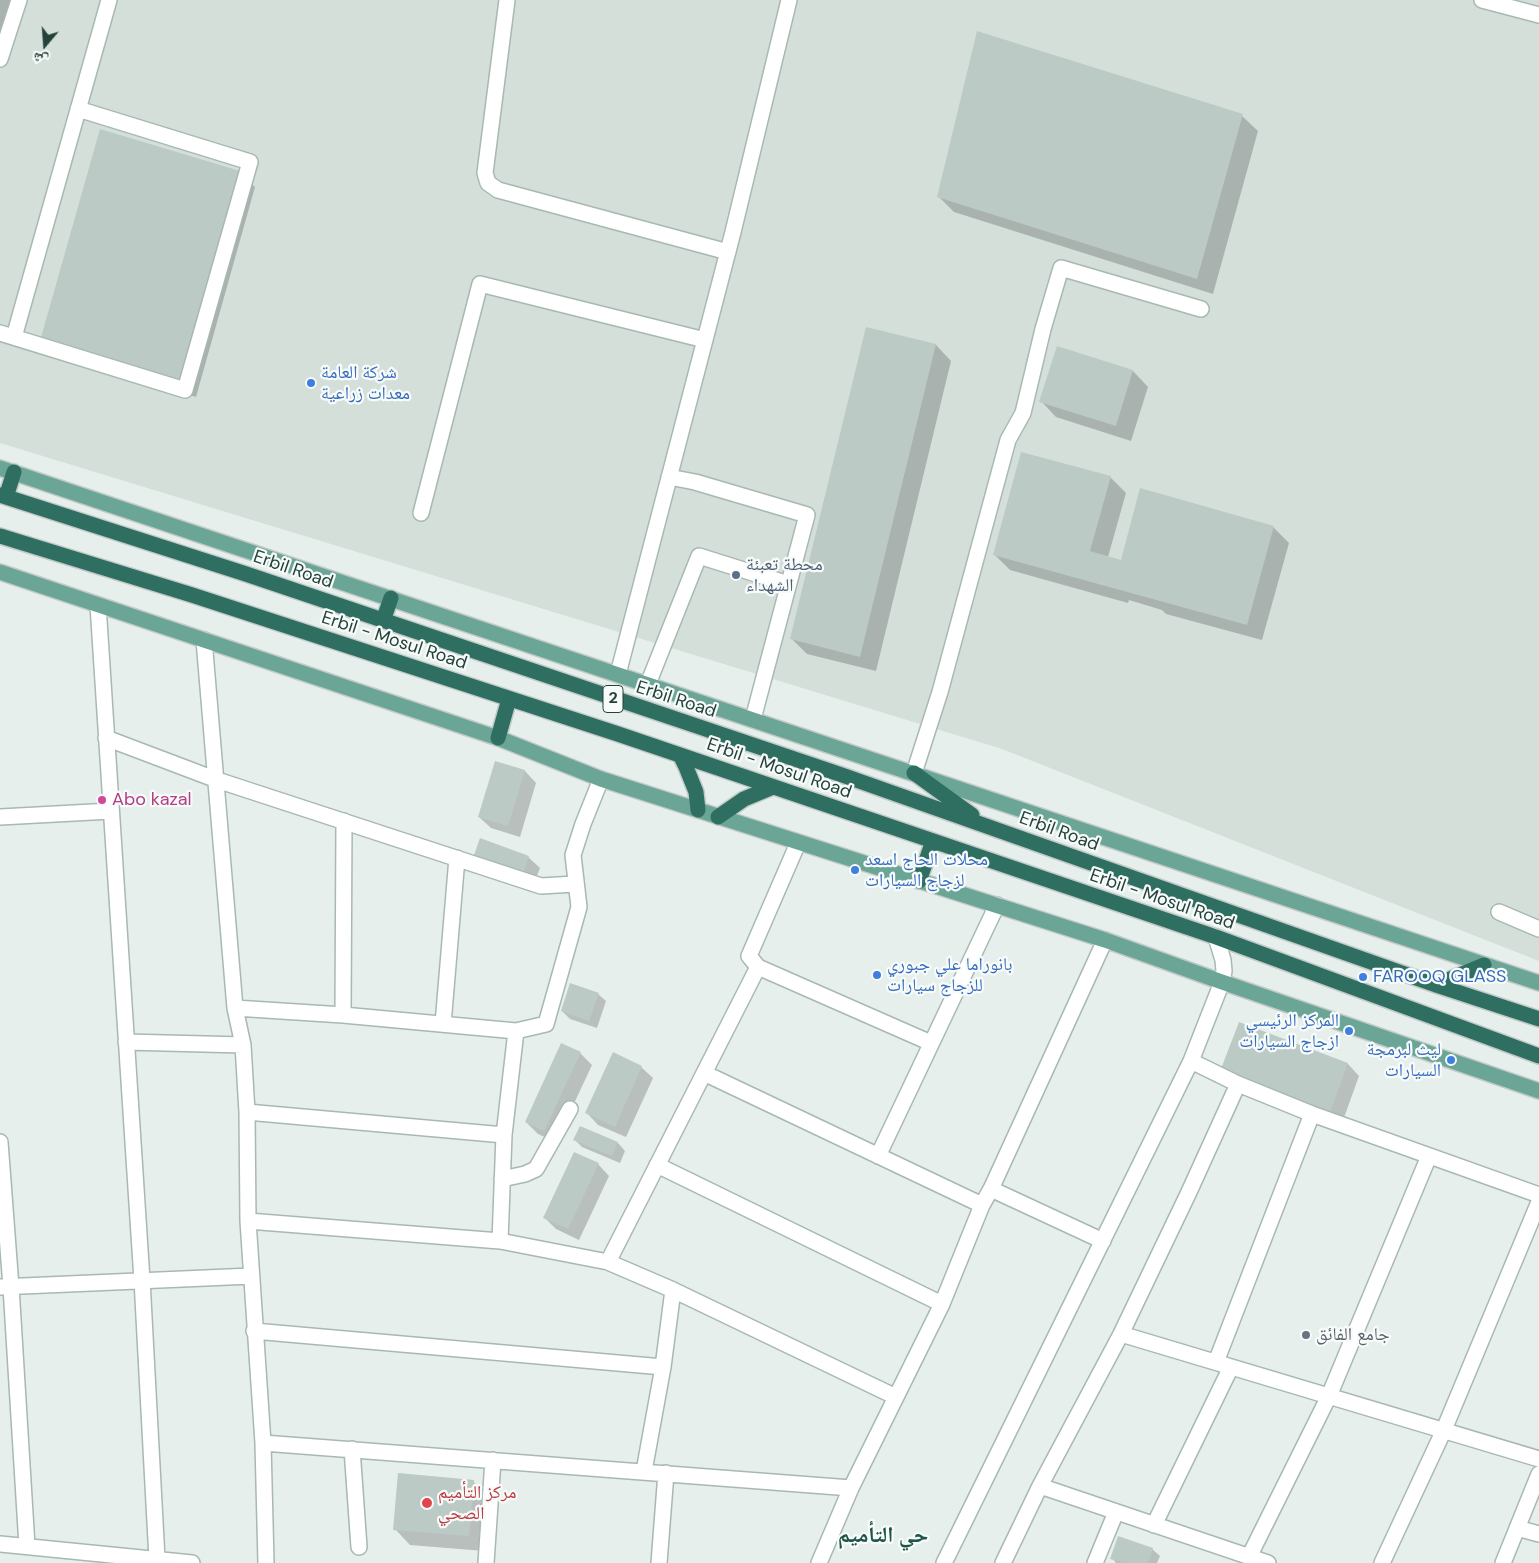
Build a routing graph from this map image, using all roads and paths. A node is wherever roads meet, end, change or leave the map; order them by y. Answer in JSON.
{"nodes":[{"id":1,"x":19,"y":0,"type":"edge"},
{"id":2,"x":109,"y":0,"type":"edge"},
{"id":3,"x":507,"y":0,"type":"edge"},
{"id":4,"x":789,"y":0,"type":"edge"},
{"id":5,"x":1482,"y":0,"type":"edge"},
{"id":6,"x":1539,"y":15,"type":"edge"},
{"id":7,"x":0,"y":59,"type":"edge"},
{"id":8,"x":78,"y":109,"type":"junction"},
{"id":9,"x":728,"y":252,"type":"junction"},
{"id":10,"x":1201,"y":310,"type":"dead end"},
{"id":11,"x":7,"y":335,"type":"edge"},
{"id":12,"x":705,"y":340,"type":"junction"},
{"id":13,"x":7,"y":470,"type":"edge"},
{"id":14,"x":669,"y":477,"type":"junction"},
{"id":15,"x":3,"y":496,"type":"edge"},
{"id":16,"x":421,"y":514,"type":"dead end"},
{"id":17,"x":0,"y":536,"type":"edge"},
{"id":18,"x":0,"y":572,"type":"edge"},
{"id":19,"x":788,"y":584,"type":"junction"},
{"id":20,"x":391,"y":598,"type":"junction"},
{"id":21,"x":98,"y":605,"type":"junction"},
{"id":22,"x":383,"y":621,"type":"junction"},
{"id":23,"x":204,"y":640,"type":"junction"},
{"id":24,"x":618,"y":674,"type":"junction"},
{"id":25,"x":648,"y":684,"type":"junction"},
{"id":26,"x":509,"y":698,"type":"junction"},
{"id":27,"x":753,"y":719,"type":"junction"},
{"id":28,"x":106,"y":738,"type":"junction"},
{"id":29,"x":498,"y":738,"type":"junction"},
{"id":30,"x":680,"y":755,"type":"junction"},
{"id":31,"x":914,"y":773,"type":"junction"},
{"id":32,"x":601,"y":779,"type":"junction"},
{"id":33,"x":217,"y":780,"type":"junction"},
{"id":34,"x":773,"y":787,"type":"junction"},
{"id":35,"x":698,"y":810,"type":"junction"},
{"id":36,"x":110,"y":811,"type":"junction"},
{"id":37,"x":0,"y":817,"type":"edge"},
{"id":38,"x":718,"y":817,"type":"junction"},
{"id":39,"x":344,"y":821,"type":"junction"},
{"id":40,"x":985,"y":825,"type":"junction"},
{"id":41,"x":932,"y":841,"type":"junction"},
{"id":42,"x":798,"y":843,"type":"junction"},
{"id":43,"x":457,"y":858,"type":"junction"},
{"id":44,"x":919,"y":881,"type":"junction"},
{"id":45,"x":575,"y":884,"type":"junction"},
{"id":46,"x":996,"y":905,"type":"junction"},
{"id":47,"x":1223,"y":911,"type":"junction"},
{"id":48,"x":1499,"y":912,"type":"dead end"},
{"id":49,"x":1539,"y":929,"type":"edge"},
{"id":50,"x":1216,"y":937,"type":"junction"},
{"id":51,"x":1105,"y":940,"type":"junction"},
{"id":52,"x":1484,"y":965,"type":"junction"},
{"id":53,"x":758,"y":967,"type":"junction"},
{"id":54,"x":1222,"y":982,"type":"junction"},
{"id":55,"x":1539,"y":983,"type":"edge"},
{"id":56,"x":1436,"y":985,"type":"junction"},
{"id":57,"x":235,"y":1008,"type":"junction"},
{"id":58,"x":343,"y":1015,"type":"junction"},
{"id":59,"x":1539,"y":1019,"type":"edge"},
{"id":60,"x":443,"y":1024,"type":"junction"},
{"id":61,"x":516,"y":1031,"type":"junction"},
{"id":62,"x":126,"y":1042,"type":"junction"},
{"id":63,"x":932,"y":1043,"type":"junction"},
{"id":64,"x":243,"y":1045,"type":"junction"},
{"id":65,"x":1539,"y":1056,"type":"edge"},
{"id":66,"x":1191,"y":1061,"type":"junction"},
{"id":67,"x":704,"y":1073,"type":"junction"},
{"id":68,"x":1238,"y":1084,"type":"junction"},
{"id":69,"x":1539,"y":1091,"type":"edge"},
{"id":70,"x":570,"y":1109,"type":"dead end"},
{"id":71,"x":247,"y":1112,"type":"junction"},
{"id":72,"x":1312,"y":1114,"type":"junction"},
{"id":73,"x":504,"y":1135,"type":"junction"},
{"id":74,"x":0,"y":1142,"type":"edge"},
{"id":75,"x":878,"y":1156,"type":"junction"},
{"id":76,"x":1429,"y":1156,"type":"junction"},
{"id":77,"x":657,"y":1165,"type":"junction"},
{"id":78,"x":1,"y":1174,"type":"edge"},
{"id":79,"x":502,"y":1179,"type":"junction"},
{"id":80,"x":992,"y":1189,"type":"junction"},
{"id":81,"x":1539,"y":1195,"type":"edge"},
{"id":82,"x":1539,"y":1202,"type":"edge"},
{"id":83,"x":982,"y":1205,"type":"junction"},
{"id":84,"x":248,"y":1221,"type":"junction"},
{"id":85,"x":500,"y":1241,"type":"junction"},
{"id":86,"x":1103,"y":1241,"type":"junction"},
{"id":87,"x":608,"y":1262,"type":"junction"},
{"id":88,"x":251,"y":1276,"type":"junction"},
{"id":89,"x":142,"y":1280,"type":"junction"},
{"id":90,"x":5,"y":1287,"type":"edge"},
{"id":91,"x":673,"y":1290,"type":"junction"},
{"id":92,"x":942,"y":1304,"type":"junction"},
{"id":93,"x":254,"y":1331,"type":"junction"},
{"id":94,"x":1121,"y":1334,"type":"junction"},
{"id":95,"x":1223,"y":1364,"type":"junction"},
{"id":96,"x":663,"y":1368,"type":"junction"},
{"id":97,"x":1329,"y":1396,"type":"junction"},
{"id":98,"x":896,"y":1397,"type":"junction"},
{"id":99,"x":1443,"y":1432,"type":"junction"},
{"id":100,"x":262,"y":1443,"type":"junction"},
{"id":101,"x":352,"y":1449,"type":"junction"},
{"id":102,"x":1539,"y":1459,"type":"edge"},
{"id":103,"x":493,"y":1460,"type":"junction"},
{"id":104,"x":644,"y":1471,"type":"junction"},
{"id":105,"x":666,"y":1473,"type":"junction"},
{"id":106,"x":1539,"y":1474,"type":"edge"},
{"id":107,"x":1040,"y":1486,"type":"junction"},
{"id":108,"x":851,"y":1488,"type":"junction"},
{"id":109,"x":1116,"y":1512,"type":"junction"},
{"id":110,"x":1154,"y":1525,"type":"junction"},
{"id":111,"x":1517,"y":1528,"type":"junction"},
{"id":112,"x":1539,"y":1534,"type":"edge"},
{"id":113,"x":0,"y":1544,"type":"edge"},
{"id":114,"x":27,"y":1546,"type":"junction"},
{"id":115,"x":358,"y":1547,"type":"dead end"},
{"id":116,"x":1250,"y":1557,"type":"junction"},
{"id":117,"x":157,"y":1559,"type":"junction"},
{"id":118,"x":192,"y":1563,"type":"edge"},
{"id":119,"x":266,"y":1563,"type":"edge"},
{"id":120,"x":486,"y":1563,"type":"edge"},
{"id":121,"x":659,"y":1563,"type":"edge"},
{"id":122,"x":819,"y":1563,"type":"edge"},
{"id":123,"x":944,"y":1563,"type":"edge"},
{"id":124,"x":1003,"y":1563,"type":"edge"},
{"id":125,"x":1095,"y":1563,"type":"edge"},
{"id":126,"x":1268,"y":1563,"type":"edge"},
{"id":127,"x":1382,"y":1563,"type":"edge"},
{"id":128,"x":1503,"y":1563,"type":"edge"}],
"edges":[{"from":1,"to":7,"type":"street"},
{"from":2,"to":8,"type":"street"},
{"from":3,"to":9,"type":"street"},
{"from":4,"to":9,"type":"street"},
{"from":5,"to":6,"type":"street"},
{"from":8,"to":11,"type":"street"},
{"from":8,"to":11,"type":"street"},
{"from":9,"to":12,"type":"street"},
{"from":10,"to":31,"type":"street"},
{"from":12,"to":14,"type":"street"},
{"from":12,"to":16,"type":"street"},
{"from":13,"to":15,"type":"highway"},
{"from":13,"to":20,"type":"main road"},
{"from":14,"to":19,"type":"street"},
{"from":14,"to":24,"type":"street"},
{"from":15,"to":22,"type":"highway","name":"Erbil Road","number":"2"},
{"from":17,"to":26,"type":"highway","name":"Erbil - Mosul Road","number":"2"},
{"from":18,"to":21,"type":"main road"},
{"from":19,"to":25,"type":"street"},
{"from":19,"to":27,"type":"street"},
{"from":20,"to":22,"type":"highway"},
{"from":20,"to":24,"type":"main road"},
{"from":21,"to":23,"type":"main road"},
{"from":21,"to":28,"type":"street"},
{"from":22,"to":40,"type":"highway","name":"Erbil Road","number":"2"},
{"from":23,"to":29,"type":"main road"},
{"from":23,"to":33,"type":"street"},
{"from":24,"to":25,"type":"main road"},
{"from":25,"to":27,"type":"main road"},
{"from":26,"to":29,"type":"highway"},
{"from":26,"to":30,"type":"highway","name":"Erbil - Mosul Road","number":"2"},
{"from":27,"to":31,"type":"main road"},
{"from":28,"to":33,"type":"street"},
{"from":28,"to":36,"type":"street"},
{"from":29,"to":32,"type":"main road"},
{"from":30,"to":34,"type":"highway","name":"Erbil - Mosul Road","number":"2"},
{"from":30,"to":35,"type":"highway"},
{"from":31,"to":40,"type":"highway"},
{"from":31,"to":52,"type":"main road"},
{"from":32,"to":35,"type":"main road"},
{"from":32,"to":45,"type":"street"},
{"from":33,"to":39,"type":"street"},
{"from":33,"to":57,"type":"street"},
{"from":34,"to":38,"type":"highway"},
{"from":34,"to":41,"type":"highway","name":"Erbil - Mosul Road","number":"2"},
{"from":35,"to":38,"type":"main road"},
{"from":36,"to":37,"type":"street"},
{"from":36,"to":62,"type":"street"},
{"from":38,"to":42,"type":"main road"},
{"from":39,"to":43,"type":"street"},
{"from":39,"to":58,"type":"street"},
{"from":40,"to":47,"type":"highway","name":"Erbil Road","number":"2"},
{"from":41,"to":44,"type":"highway"},
{"from":41,"to":50,"type":"highway","name":"Erbil - Mosul Road","number":"2"},
{"from":42,"to":44,"type":"main road"},
{"from":42,"to":53,"type":"street"},
{"from":43,"to":45,"type":"street"},
{"from":43,"to":60,"type":"street"},
{"from":44,"to":46,"type":"main road"},
{"from":45,"to":61,"type":"street"},
{"from":46,"to":51,"type":"main road"},
{"from":46,"to":63,"type":"street"},
{"from":47,"to":50,"type":"highway"},
{"from":47,"to":56,"type":"highway","name":"Erbil - Mosul Road","number":"2"},
{"from":48,"to":49,"type":"street"},
{"from":50,"to":54,"type":"street"},
{"from":50,"to":65,"type":"highway","name":"Erbil - Mosul Road"},
{"from":51,"to":54,"type":"main road"},
{"from":51,"to":80,"type":"street"},
{"from":52,"to":55,"type":"main road"},
{"from":52,"to":56,"type":"highway"},
{"from":53,"to":63,"type":"street"},
{"from":53,"to":67,"type":"street"},
{"from":54,"to":66,"type":"street"},
{"from":54,"to":69,"type":"main road"},
{"from":56,"to":59,"type":"highway","name":"Erbil - Mosul Road","number":"2"},
{"from":57,"to":58,"type":"street"},
{"from":57,"to":64,"type":"street"},
{"from":58,"to":60,"type":"street"},
{"from":60,"to":61,"type":"street"},
{"from":61,"to":73,"type":"street"},
{"from":62,"to":64,"type":"street"},
{"from":62,"to":89,"type":"street"},
{"from":63,"to":75,"type":"street"},
{"from":64,"to":71,"type":"street"},
{"from":66,"to":68,"type":"street"},
{"from":66,"to":86,"type":"street"},
{"from":67,"to":75,"type":"street"},
{"from":67,"to":77,"type":"street"},
{"from":68,"to":72,"type":"street"},
{"from":68,"to":94,"type":"street"},
{"from":70,"to":79,"type":"street"},
{"from":71,"to":73,"type":"street"},
{"from":71,"to":84,"type":"street"},
{"from":72,"to":76,"type":"street"},
{"from":72,"to":95,"type":"street"},
{"from":73,"to":79,"type":"street"},
{"from":74,"to":78,"type":"street"},
{"from":75,"to":83,"type":"street"},
{"from":76,"to":81,"type":"street"},
{"from":76,"to":97,"type":"street"},
{"from":77,"to":87,"type":"street"},
{"from":77,"to":92,"type":"street"},
{"from":78,"to":90,"type":"street"},
{"from":79,"to":85,"type":"street"},
{"from":80,"to":83,"type":"street"},
{"from":80,"to":86,"type":"street"},
{"from":82,"to":99,"type":"street"},
{"from":83,"to":92,"type":"street"},
{"from":84,"to":85,"type":"street"},
{"from":84,"to":88,"type":"street"},
{"from":85,"to":87,"type":"street"},
{"from":86,"to":123,"type":"street"},
{"from":87,"to":91,"type":"street"},
{"from":88,"to":89,"type":"street"},
{"from":88,"to":93,"type":"street"},
{"from":89,"to":90,"type":"street"},
{"from":89,"to":117,"type":"street"},
{"from":90,"to":114,"type":"street"},
{"from":91,"to":96,"type":"street"},
{"from":91,"to":98,"type":"street"},
{"from":92,"to":98,"type":"street"},
{"from":93,"to":96,"type":"street"},
{"from":93,"to":100,"type":"street"},
{"from":94,"to":95,"type":"street"},
{"from":94,"to":107,"type":"street"},
{"from":95,"to":97,"type":"street"},
{"from":95,"to":110,"type":"street"},
{"from":96,"to":104,"type":"street"},
{"from":97,"to":99,"type":"street"},
{"from":97,"to":116,"type":"street"},
{"from":98,"to":108,"type":"street"},
{"from":99,"to":102,"type":"street"},
{"from":99,"to":127,"type":"street"},
{"from":100,"to":101,"type":"street"},
{"from":100,"to":119,"type":"street"},
{"from":101,"to":103,"type":"street"},
{"from":101,"to":115,"type":"street"},
{"from":103,"to":104,"type":"street"},
{"from":103,"to":120,"type":"street"},
{"from":104,"to":105,"type":"street"},
{"from":105,"to":108,"type":"street"},
{"from":105,"to":121,"type":"street"},
{"from":106,"to":111,"type":"street"},
{"from":107,"to":109,"type":"street"},
{"from":107,"to":124,"type":"street"},
{"from":108,"to":122,"type":"street"},
{"from":109,"to":110,"type":"street"},
{"from":109,"to":125,"type":"street"},
{"from":110,"to":116,"type":"street"},
{"from":111,"to":112,"type":"street"},
{"from":111,"to":128,"type":"street"},
{"from":113,"to":114,"type":"street"},
{"from":114,"to":117,"type":"street"},
{"from":116,"to":126,"type":"street"},
{"from":117,"to":118,"type":"street"}]}
